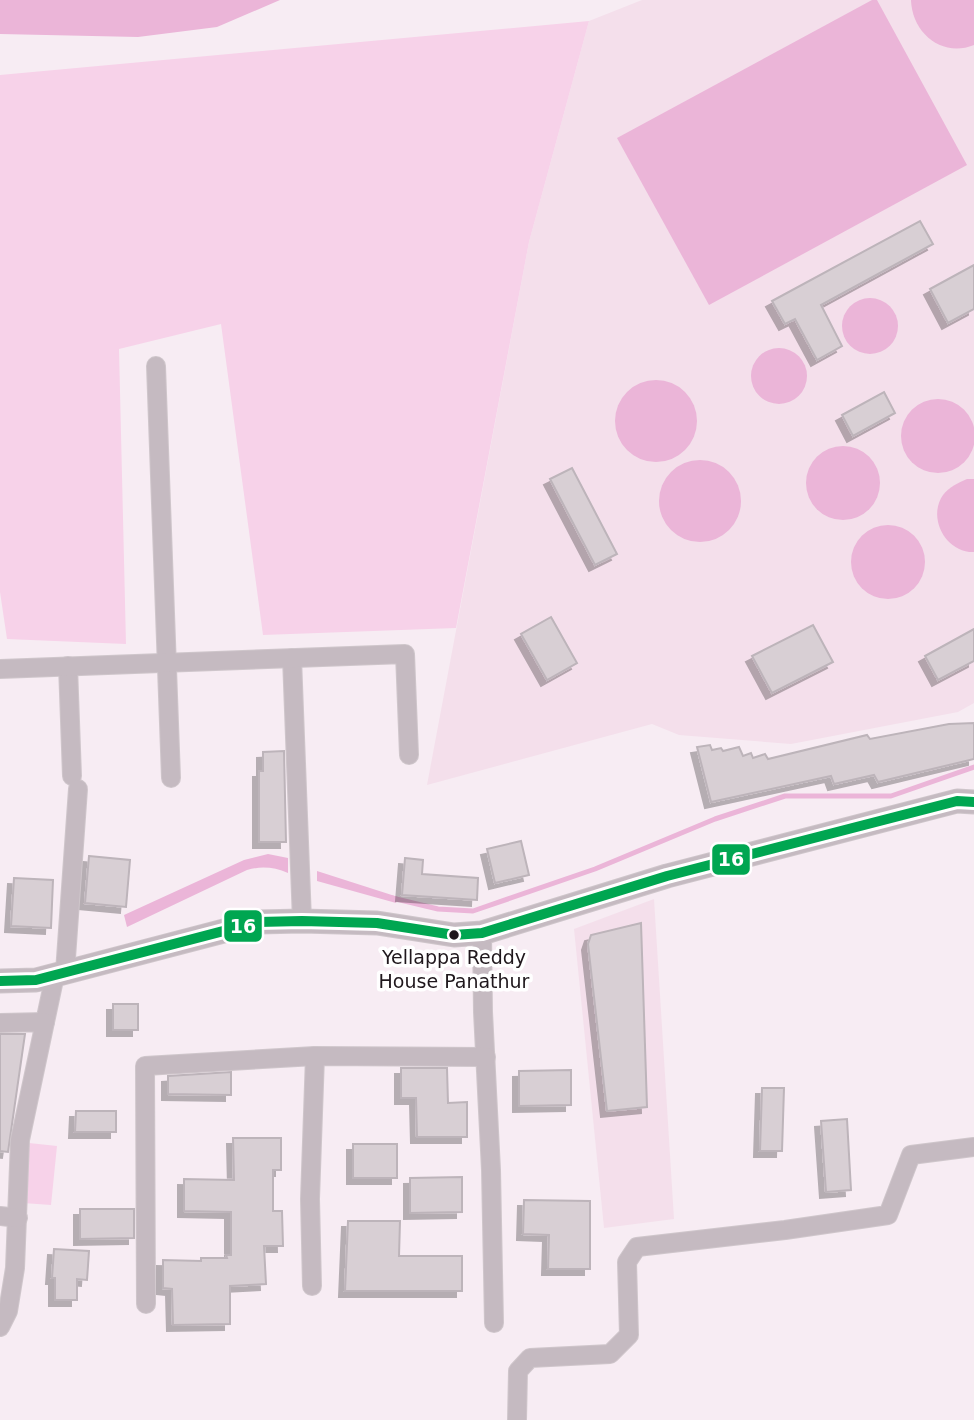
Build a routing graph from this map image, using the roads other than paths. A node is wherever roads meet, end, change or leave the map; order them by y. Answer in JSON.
{"nodes":[{"id":1,"x":156,"y":366,"type":"dead end"},
{"id":2,"x":292,"y":658,"type":"junction"},
{"id":3,"x":167,"y":663,"type":"junction"},
{"id":4,"x":68,"y":666,"type":"junction"},
{"id":5,"x":0,"y":668,"type":"edge"},
{"id":6,"x":409,"y":755,"type":"dead end"},
{"id":7,"x":171,"y":778,"type":"dead end"},
{"id":8,"x":968,"y":797,"type":"edge"},
{"id":9,"x":302,"y":921,"type":"junction"},
{"id":10,"x":482,"y":933,"type":"junction"},
{"id":11,"x":60,"y":974,"type":"junction"},
{"id":12,"x":0,"y":981,"type":"edge"},
{"id":13,"x":45,"y":1022,"type":"junction"},
{"id":14,"x":0,"y":1023,"type":"edge"},
{"id":15,"x":315,"y":1056,"type":"junction"},
{"id":16,"x":485,"y":1056,"type":"junction"},
{"id":17,"x":974,"y":1147,"type":"edge"},
{"id":18,"x":9,"y":1217,"type":"edge"},
{"id":19,"x":7,"y":1267,"type":"edge"},
{"id":20,"x":312,"y":1286,"type":"dead end"},
{"id":21,"x":146,"y":1304,"type":"dead end"},
{"id":22,"x":494,"y":1323,"type":"dead end"},
{"id":23,"x":0,"y":1327,"type":"edge"},
{"id":24,"x":517,"y":1420,"type":"edge"}],
"edges":[{"from":1,"to":3,"type":"street"},
{"from":2,"to":3,"type":"street"},
{"from":2,"to":6,"type":"street"},
{"from":2,"to":9,"type":"street"},
{"from":3,"to":4,"type":"street"},
{"from":3,"to":7,"type":"street"},
{"from":4,"to":5,"type":"street"},
{"from":4,"to":11,"type":"street"},
{"from":8,"to":10,"type":"street"},
{"from":9,"to":10,"type":"street"},
{"from":9,"to":11,"type":"street"},
{"from":10,"to":16,"type":"street"},
{"from":11,"to":12,"type":"street"},
{"from":11,"to":13,"type":"street"},
{"from":13,"to":14,"type":"street"},
{"from":13,"to":18,"type":"street"},
{"from":15,"to":16,"type":"street"},
{"from":15,"to":20,"type":"street"},
{"from":15,"to":21,"type":"street"},
{"from":16,"to":22,"type":"street"},
{"from":17,"to":24,"type":"street"},
{"from":18,"to":19,"type":"street"},
{"from":19,"to":23,"type":"street"}]}
